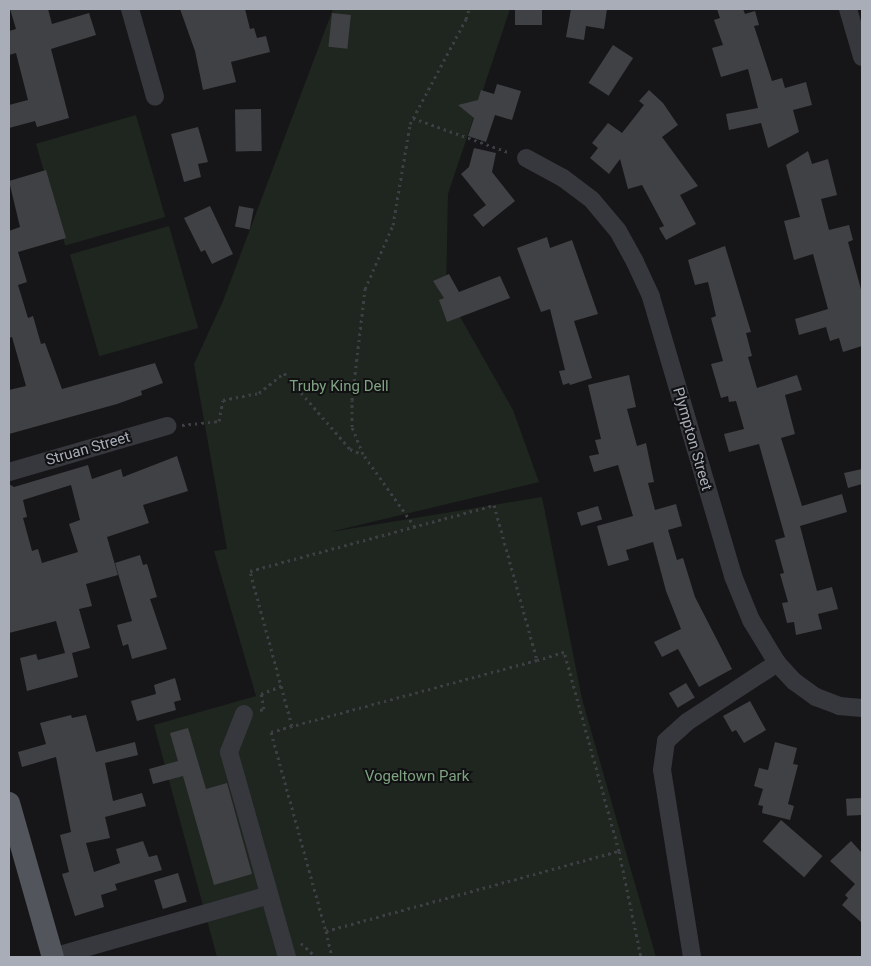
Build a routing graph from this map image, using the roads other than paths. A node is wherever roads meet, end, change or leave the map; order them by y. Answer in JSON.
{"nodes":[{"id":1,"x":130,"y":9,"type":"edge"},
{"id":2,"x":848,"y":9,"type":"edge"},
{"id":3,"x":862,"y":57,"type":"edge"},
{"id":4,"x":155,"y":96,"type":"dead end"},
{"id":5,"x":526,"y":158,"type":"road end"},
{"id":6,"x":167,"y":426,"type":"road end"},
{"id":7,"x":9,"y":472,"type":"edge"},
{"id":8,"x":778,"y":663,"type":"junction"},
{"id":9,"x":862,"y":708,"type":"edge"},
{"id":10,"x":244,"y":714,"type":"road end"},
{"id":11,"x":9,"y":803,"type":"edge"},
{"id":12,"x":269,"y":895,"type":"junction"},
{"id":13,"x":53,"y":957,"type":"edge"},
{"id":14,"x":287,"y":957,"type":"edge"},
{"id":15,"x":692,"y":957,"type":"edge"}],
"edges":[{"from":1,"to":4,"type":"street"},
{"from":2,"to":3,"type":"street"},
{"from":5,"to":8,"type":"street","name":"Plympton Street"},
{"from":6,"to":7,"type":"street","name":"Struan Street"},
{"from":8,"to":9,"type":"street","name":"Plympton Street"},
{"from":8,"to":15,"type":"street"},
{"from":10,"to":12,"type":"street"},
{"from":11,"to":13,"type":"main road"},
{"from":12,"to":13,"type":"street"},
{"from":12,"to":14,"type":"street"}]}
